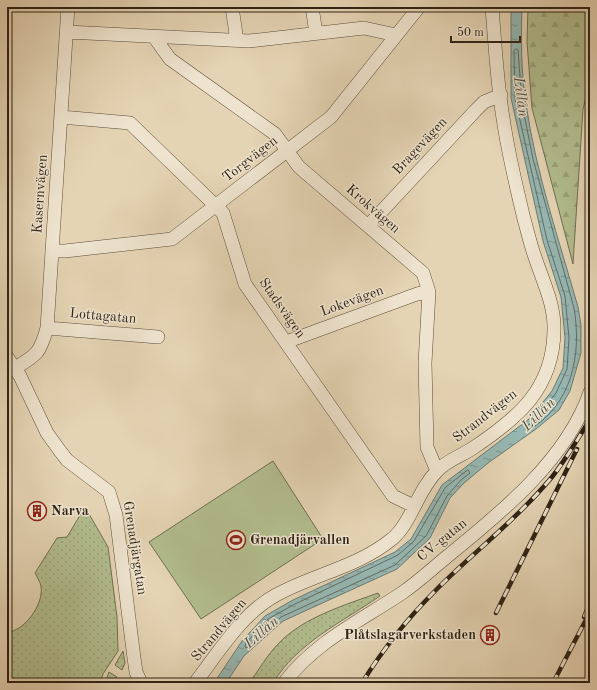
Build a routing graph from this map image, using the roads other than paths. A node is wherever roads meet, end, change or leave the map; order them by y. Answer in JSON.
{"nodes":[{"id":1,"x":68,"y":7,"type":"edge"},
{"id":2,"x":232,"y":7,"type":"edge"},
{"id":3,"x":312,"y":7,"type":"edge"},
{"id":4,"x":419,"y":7,"type":"edge"},
{"id":5,"x":492,"y":7,"type":"edge"},
{"id":6,"x":67,"y":32,"type":"junction"},
{"id":7,"x":316,"y":33,"type":"junction"},
{"id":8,"x":396,"y":35,"type":"junction"},
{"id":9,"x":154,"y":37,"type":"junction"},
{"id":10,"x":237,"y":41,"type":"junction"},
{"id":11,"x":501,"y":95,"type":"junction"},
{"id":12,"x":61,"y":117,"type":"junction"},
{"id":13,"x":287,"y":150,"type":"junction"},
{"id":14,"x":216,"y":206,"type":"junction"},
{"id":15,"x":368,"y":226,"type":"junction"},
{"id":16,"x":52,"y":251,"type":"junction"},
{"id":17,"x":429,"y":292,"type":"junction"},
{"id":18,"x":47,"y":328,"type":"junction"},
{"id":19,"x":158,"y":337,"type":"dead end"},
{"id":20,"x":286,"y":342,"type":"junction"},
{"id":21,"x":7,"y":357,"type":"edge"},
{"id":22,"x":15,"y":368,"type":"junction"},
{"id":23,"x":590,"y":392,"type":"edge"},
{"id":24,"x":437,"y":471,"type":"junction"},
{"id":25,"x":414,"y":506,"type":"junction"},
{"id":26,"x":140,"y":683,"type":"edge"},
{"id":27,"x":195,"y":683,"type":"edge"},
{"id":28,"x":284,"y":683,"type":"edge"}],
"edges":[{"from":1,"to":6,"type":"street","name":"Kasernvägen"},
{"from":2,"to":10,"type":"street"},
{"from":3,"to":7,"type":"street"},
{"from":4,"to":8,"type":"street","name":"Torgvägen"},
{"from":5,"to":11,"type":"street","name":"Strandvägen"},
{"from":6,"to":9,"type":"street"},
{"from":6,"to":12,"type":"street","name":"Kasernvägen"},
{"from":7,"to":8,"type":"street"},
{"from":7,"to":10,"type":"street"},
{"from":8,"to":13,"type":"street","name":"Torgvägen"},
{"from":9,"to":10,"type":"street"},
{"from":9,"to":13,"type":"street","name":"Krokvägen"},
{"from":11,"to":15,"type":"street","name":"Bragevägen"},
{"from":11,"to":24,"type":"street","name":"Strandvägen"},
{"from":12,"to":14,"type":"street","name":"Stadsvägen"},
{"from":12,"to":16,"type":"street","name":"Kasernvägen"},
{"from":13,"to":14,"type":"street","name":"Torgvägen"},
{"from":13,"to":15,"type":"street","name":"Krokvägen"},
{"from":14,"to":16,"type":"street","name":"Torgvägen"},
{"from":14,"to":20,"type":"street","name":"Stadsvägen"},
{"from":15,"to":17,"type":"street","name":"Krokvägen"},
{"from":16,"to":18,"type":"street","name":"Kasernvägen"},
{"from":17,"to":20,"type":"street","name":"Lokevägen"},
{"from":17,"to":24,"type":"street","name":"Krokvägen"},
{"from":18,"to":19,"type":"street","name":"Lottagatan"},
{"from":18,"to":22,"type":"street","name":"Kasernvägen"},
{"from":20,"to":25,"type":"street","name":"Stadsvägen"},
{"from":21,"to":22,"type":"street","name":"Grenadjärgatan"},
{"from":22,"to":26,"type":"street","name":"Grenadjärgatan"},
{"from":23,"to":28,"type":"street","name":"CV-gatan"},
{"from":24,"to":25,"type":"street","name":"Strandvägen"},
{"from":25,"to":27,"type":"street","name":"Strandvägen"}]}
